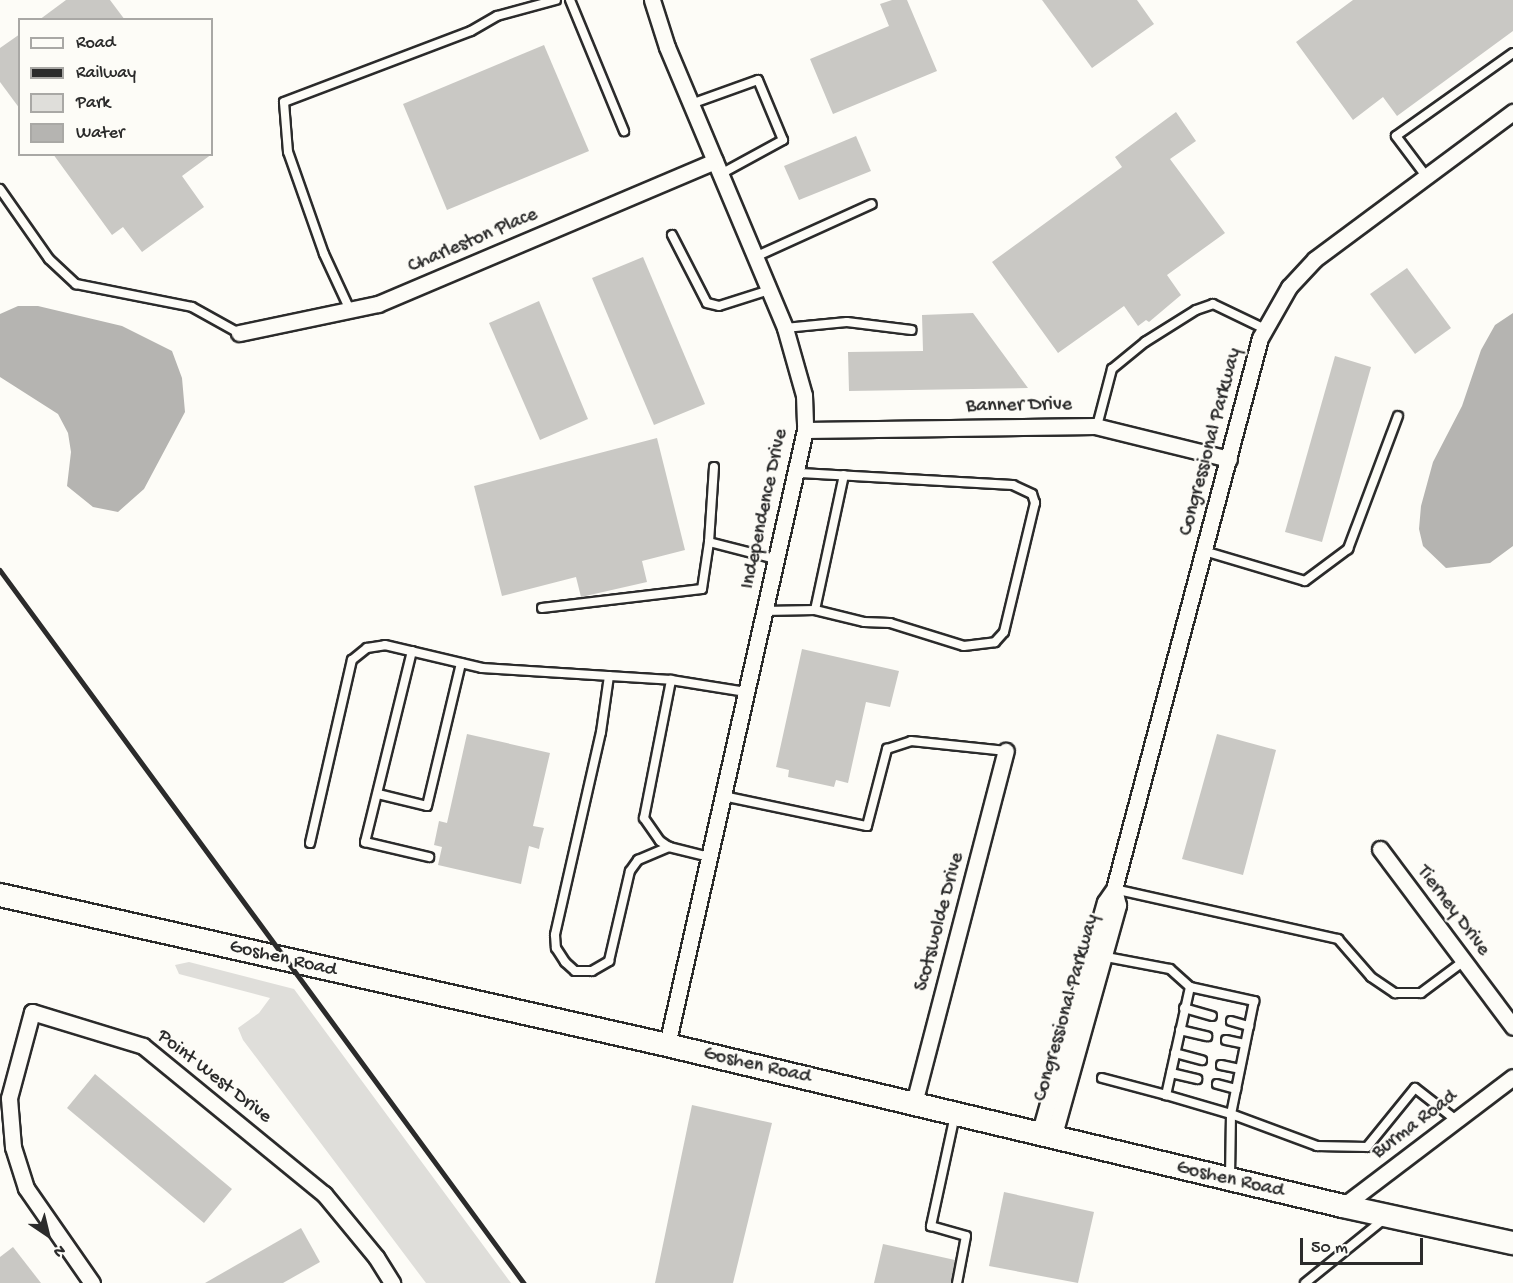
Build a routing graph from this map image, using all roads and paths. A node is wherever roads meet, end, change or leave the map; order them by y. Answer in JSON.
{"nodes":[{"id":1,"x":556,"y":0,"type":"edge"},
{"id":2,"x":570,"y":0,"type":"edge"},
{"id":3,"x":652,"y":0,"type":"edge"},
{"id":4,"x":1513,"y":53,"type":"edge"},
{"id":5,"x":691,"y":104,"type":"junction"},
{"id":6,"x":1511,"y":117,"type":"edge"},
{"id":7,"x":624,"y":131,"type":"dead end"},
{"id":8,"x":718,"y":168,"type":"junction"},
{"id":9,"x":1426,"y":176,"type":"junction"},
{"id":10,"x":0,"y":189,"type":"edge"},
{"id":11,"x":872,"y":204,"type":"dead end"},
{"id":12,"x":672,"y":235,"type":"dead end"},
{"id":13,"x":755,"y":257,"type":"junction"},
{"id":14,"x":769,"y":290,"type":"junction"},
{"id":15,"x":350,"y":310,"type":"junction"},
{"id":16,"x":785,"y":328,"type":"junction"},
{"id":17,"x":1265,"y":329,"type":"junction"},
{"id":18,"x":912,"y":330,"type":"dead end"},
{"id":19,"x":239,"y":333,"type":"joint"},
{"id":20,"x":1398,"y":416,"type":"dead end"},
{"id":21,"x":1097,"y":426,"type":"junction"},
{"id":22,"x":805,"y":430,"type":"junction"},
{"id":23,"x":1229,"y":459,"type":"junction"},
{"id":24,"x":714,"y":467,"type":"dead end"},
{"id":25,"x":795,"y":473,"type":"junction"},
{"id":26,"x":844,"y":476,"type":"junction"},
{"id":27,"x":709,"y":542,"type":"junction"},
{"id":28,"x":1204,"y":551,"type":"junction"},
{"id":29,"x":775,"y":559,"type":"junction"},
{"id":30,"x":542,"y":608,"type":"dead end"},
{"id":31,"x":815,"y":610,"type":"junction"},
{"id":32,"x":764,"y":611,"type":"junction"},
{"id":33,"x":412,"y":651,"type":"junction"},
{"id":34,"x":461,"y":663,"type":"junction"},
{"id":35,"x":609,"y":676,"type":"junction"},
{"id":36,"x":671,"y":680,"type":"junction"},
{"id":37,"x":746,"y":692,"type":"junction"},
{"id":38,"x":1006,"y":751,"type":"joint"},
{"id":39,"x":378,"y":794,"type":"junction"},
{"id":40,"x":723,"y":796,"type":"junction"},
{"id":41,"x":310,"y":843,"type":"dead end"},
{"id":42,"x":669,"y":847,"type":"junction"},
{"id":43,"x":1380,"y":849,"type":"dead end"},
{"id":44,"x":429,"y":857,"type":"dead end"},
{"id":45,"x":709,"y":857,"type":"junction"},
{"id":46,"x":1114,"y":889,"type":"junction"},
{"id":47,"x":0,"y":895,"type":"edge"},
{"id":48,"x":1098,"y":955,"type":"junction"},
{"id":49,"x":1464,"y":961,"type":"junction"},
{"id":50,"x":1190,"y":987,"type":"junction"},
{"id":51,"x":1184,"y":1008,"type":"junction"},
{"id":52,"x":1212,"y":1016,"type":"dead end"},
{"id":53,"x":1231,"y":1021,"type":"dead end"},
{"id":54,"x":1249,"y":1026,"type":"junction"},
{"id":55,"x":1513,"y":1027,"type":"edge"},
{"id":56,"x":1180,"y":1030,"type":"junction"},
{"id":57,"x":1207,"y":1036,"type":"dead end"},
{"id":58,"x":1226,"y":1040,"type":"dead end"},
{"id":59,"x":1245,"y":1044,"type":"junction"},
{"id":60,"x":667,"y":1045,"type":"junction"},
{"id":61,"x":1175,"y":1053,"type":"junction"},
{"id":62,"x":1202,"y":1060,"type":"dead end"},
{"id":63,"x":1221,"y":1065,"type":"dead end"},
{"id":64,"x":1240,"y":1069,"type":"junction"},
{"id":65,"x":1171,"y":1073,"type":"junction"},
{"id":66,"x":1513,"y":1077,"type":"edge"},
{"id":67,"x":1102,"y":1078,"type":"dead end"},
{"id":68,"x":1197,"y":1079,"type":"dead end"},
{"id":69,"x":1217,"y":1084,"type":"dead end"},
{"id":70,"x":1236,"y":1089,"type":"junction"},
{"id":71,"x":1166,"y":1095,"type":"junction"},
{"id":72,"x":5,"y":1098,"type":"edge"},
{"id":73,"x":914,"y":1103,"type":"junction"},
{"id":74,"x":955,"y":1113,"type":"junction"},
{"id":75,"x":1231,"y":1114,"type":"junction"},
{"id":76,"x":1456,"y":1120,"type":"junction"},
{"id":77,"x":1046,"y":1137,"type":"junction"},
{"id":78,"x":1230,"y":1179,"type":"junction"},
{"id":79,"x":1342,"y":1206,"type":"junction"},
{"id":80,"x":1387,"y":1216,"type":"junction"},
{"id":81,"x":1513,"y":1243,"type":"edge"},
{"id":82,"x":92,"y":1283,"type":"edge"},
{"id":83,"x":392,"y":1283,"type":"edge"},
{"id":84,"x":957,"y":1283,"type":"edge"},
{"id":85,"x":1305,"y":1283,"type":"edge"}],
"edges":[{"from":1,"to":15,"type":"lane"},
{"from":2,"to":7,"type":"lane"},
{"from":3,"to":5,"type":"street","name":"Independence Drive"},
{"from":4,"to":9,"type":"lane"},
{"from":5,"to":8,"type":"street","name":"Independence Drive"},
{"from":5,"to":8,"type":"lane"},
{"from":6,"to":9,"type":"street","name":"Congressional Parkway"},
{"from":8,"to":13,"type":"street","name":"Independence Drive"},
{"from":8,"to":15,"type":"street","name":"Charleston Place"},
{"from":9,"to":17,"type":"street","name":"Congressional Parkway"},
{"from":10,"to":19,"type":"lane"},
{"from":11,"to":13,"type":"lane"},
{"from":12,"to":14,"type":"lane"},
{"from":13,"to":14,"type":"street","name":"Independence Drive"},
{"from":14,"to":16,"type":"street","name":"Independence Drive"},
{"from":15,"to":19,"type":"street","name":"Charleston Place"},
{"from":16,"to":18,"type":"lane"},
{"from":16,"to":22,"type":"street","name":"Independence Drive"},
{"from":17,"to":21,"type":"lane"},
{"from":17,"to":23,"type":"street","name":"Congressional Parkway"},
{"from":20,"to":28,"type":"lane"},
{"from":21,"to":22,"type":"street","name":"Banner Drive"},
{"from":21,"to":23,"type":"street","name":"Banner Drive"},
{"from":22,"to":25,"type":"street","name":"Independence Drive"},
{"from":23,"to":28,"type":"street","name":"Congressional Parkway"},
{"from":24,"to":27,"type":"lane"},
{"from":25,"to":26,"type":"lane"},
{"from":25,"to":29,"type":"street","name":"Independence Drive"},
{"from":26,"to":31,"type":"lane"},
{"from":26,"to":31,"type":"lane"},
{"from":27,"to":29,"type":"lane"},
{"from":27,"to":30,"type":"lane"},
{"from":28,"to":46,"type":"street","name":"Congressional Parkway"},
{"from":29,"to":32,"type":"street","name":"Independence Drive"},
{"from":31,"to":32,"type":"lane"},
{"from":32,"to":37,"type":"street","name":"Independence Drive"},
{"from":33,"to":34,"type":"lane"},
{"from":33,"to":39,"type":"lane"},
{"from":33,"to":41,"type":"lane"},
{"from":34,"to":35,"type":"lane"},
{"from":34,"to":39,"type":"lane"},
{"from":35,"to":36,"type":"lane"},
{"from":35,"to":42,"type":"lane"},
{"from":36,"to":37,"type":"lane"},
{"from":36,"to":42,"type":"lane"},
{"from":37,"to":40,"type":"street","name":"Independence Drive"},
{"from":38,"to":40,"type":"lane"},
{"from":38,"to":73,"type":"street","name":"Scotswolde Drive"},
{"from":39,"to":44,"type":"lane"},
{"from":40,"to":45,"type":"street","name":"Independence Drive"},
{"from":42,"to":45,"type":"lane"},
{"from":43,"to":49,"type":"street","name":"Tierney Drive"},
{"from":45,"to":60,"type":"street","name":"Independence Drive"},
{"from":46,"to":48,"type":"street","name":"Congressional Parkway"},
{"from":46,"to":49,"type":"lane"},
{"from":47,"to":60,"type":"main road","name":"Goshen Road"},
{"from":48,"to":50,"type":"lane"},
{"from":48,"to":77,"type":"street","name":"Congressional Parkway"},
{"from":49,"to":55,"type":"street","name":"Tierney Drive"},
{"from":50,"to":51,"type":"lane"},
{"from":50,"to":54,"type":"lane"},
{"from":51,"to":52,"type":"lane"},
{"from":51,"to":56,"type":"lane"},
{"from":53,"to":54,"type":"lane"},
{"from":54,"to":59,"type":"lane"},
{"from":56,"to":57,"type":"lane"},
{"from":56,"to":61,"type":"lane"},
{"from":58,"to":59,"type":"lane"},
{"from":59,"to":64,"type":"lane"},
{"from":60,"to":73,"type":"main road","name":"Goshen Road"},
{"from":61,"to":62,"type":"lane"},
{"from":61,"to":65,"type":"lane"},
{"from":63,"to":64,"type":"lane"},
{"from":64,"to":70,"type":"lane"},
{"from":65,"to":68,"type":"lane"},
{"from":65,"to":71,"type":"lane"},
{"from":66,"to":76,"type":"street","name":"Burma Road"},
{"from":67,"to":71,"type":"lane"},
{"from":69,"to":70,"type":"lane"},
{"from":70,"to":75,"type":"lane"},
{"from":71,"to":75,"type":"lane"},
{"from":72,"to":82,"type":"street","name":"Point West Drive"},
{"from":72,"to":83,"type":"street","name":"Point West Drive"},
{"from":73,"to":74,"type":"main road","name":"Goshen Road"},
{"from":74,"to":77,"type":"main road","name":"Goshen Road"},
{"from":74,"to":84,"type":"lane"},
{"from":75,"to":76,"type":"lane"},
{"from":75,"to":78,"type":"lane"},
{"from":76,"to":79,"type":"street","name":"Burma Road"},
{"from":77,"to":78,"type":"main road","name":"Goshen Road"},
{"from":78,"to":79,"type":"main road","name":"Goshen Road"},
{"from":79,"to":80,"type":"main road","name":"Goshen Road"},
{"from":80,"to":81,"type":"main road","name":"Goshen Road"},
{"from":80,"to":85,"type":"lane"}]}
